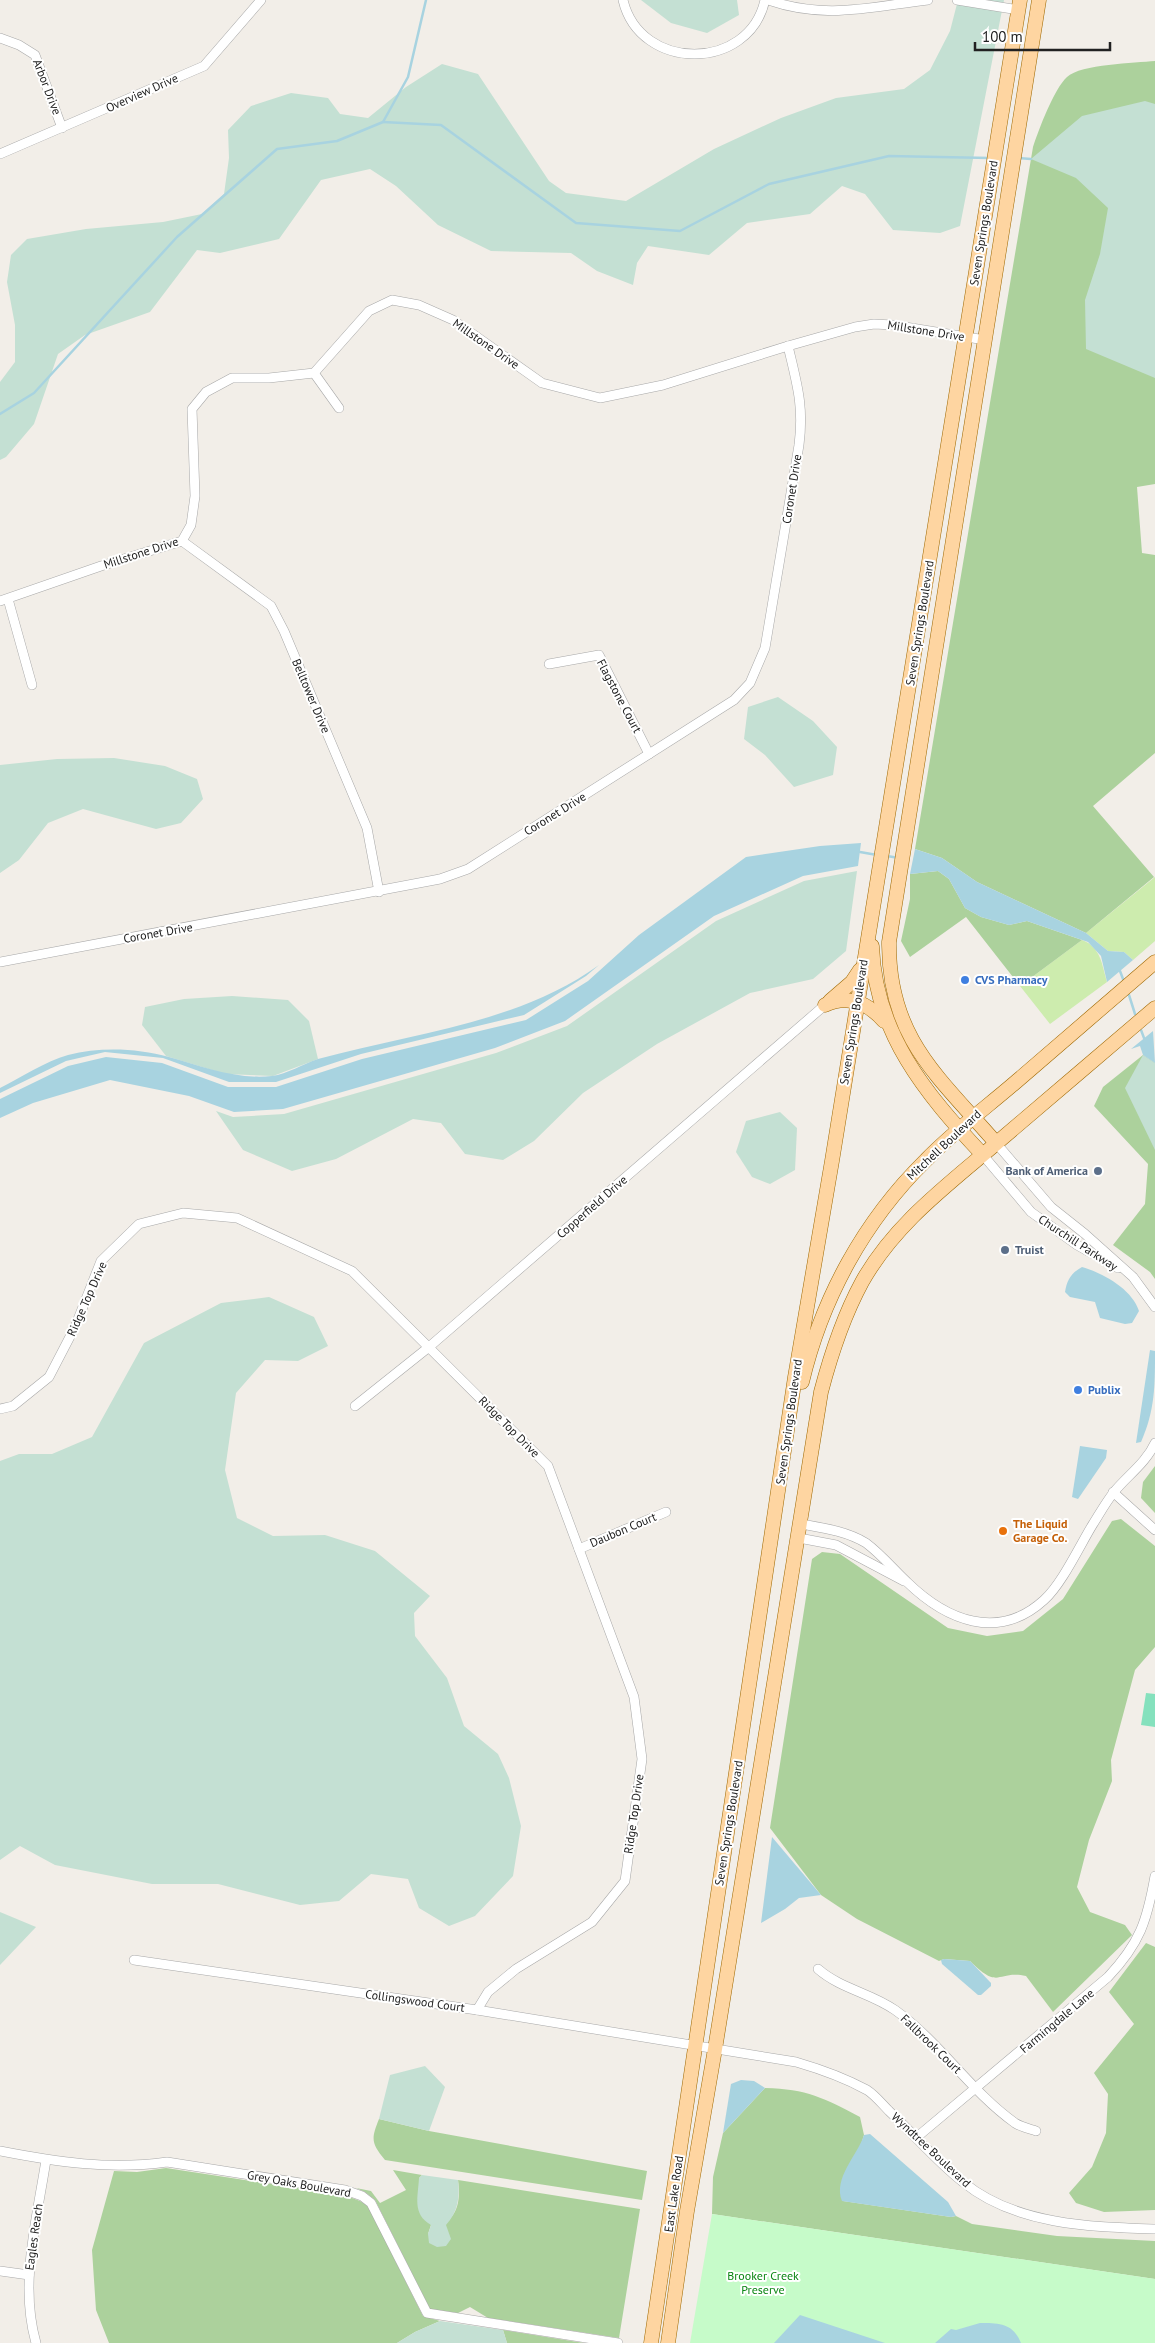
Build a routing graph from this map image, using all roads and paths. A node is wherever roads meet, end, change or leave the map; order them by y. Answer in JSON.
{"nodes":[{"id":1,"x":261,"y":0,"type":"edge"},
{"id":2,"x":623,"y":0,"type":"edge"},
{"id":3,"x":767,"y":0,"type":"edge"},
{"id":4,"x":928,"y":0,"type":"edge"},
{"id":5,"x":956,"y":0,"type":"edge"},
{"id":6,"x":1030,"y":0,"type":"edge"},
{"id":7,"x":1039,"y":0,"type":"edge"},
{"id":8,"x":1019,"y":5,"type":"edge"},
{"id":9,"x":1037,"y":15,"type":"junction"},
{"id":10,"x":0,"y":38,"type":"edge"},
{"id":11,"x":62,"y":128,"type":"junction"},
{"id":12,"x":1014,"y":153,"type":"junction"},
{"id":13,"x":0,"y":154,"type":"edge"},
{"id":14,"x":975,"y":339,"type":"junction"},
{"id":15,"x":788,"y":346,"type":"junction"},
{"id":16,"x":314,"y":373,"type":"junction"},
{"id":17,"x":339,"y":408,"type":"dead end"},
{"id":18,"x":182,"y":542,"type":"junction"},
{"id":19,"x":4,"y":600,"type":"edge"},
{"id":20,"x":549,"y":664,"type":"dead end"},
{"id":21,"x":32,"y":685,"type":"dead end"},
{"id":22,"x":649,"y":754,"type":"junction"},
{"id":23,"x":379,"y":892,"type":"junction"},
{"id":24,"x":871,"y":925,"type":"junction"},
{"id":25,"x":0,"y":962,"type":"edge"},
{"id":26,"x":1155,"y":962,"type":"edge"},
{"id":27,"x":862,"y":968,"type":"junction"},
{"id":28,"x":856,"y":1002,"type":"junction"},
{"id":29,"x":826,"y":1005,"type":"junction"},
{"id":30,"x":1155,"y":1008,"type":"edge"},
{"id":31,"x":888,"y":1026,"type":"junction"},
{"id":32,"x":974,"y":1118,"type":"junction"},
{"id":33,"x":959,"y":1130,"type":"junction"},
{"id":34,"x":996,"y":1143,"type":"junction"},
{"id":35,"x":982,"y":1154,"type":"junction"},
{"id":36,"x":1133,"y":1277,"type":"junction"},
{"id":37,"x":1155,"y":1307,"type":"edge"},
{"id":38,"x":429,"y":1347,"type":"junction"},
{"id":39,"x":355,"y":1406,"type":"dead end"},
{"id":40,"x":0,"y":1410,"type":"edge"},
{"id":41,"x":1155,"y":1443,"type":"edge"},
{"id":42,"x":1113,"y":1492,"type":"junction"},
{"id":43,"x":666,"y":1512,"type":"dead end"},
{"id":44,"x":801,"y":1524,"type":"junction"},
{"id":45,"x":1155,"y":1530,"type":"edge"},
{"id":46,"x":799,"y":1538,"type":"junction"},
{"id":47,"x":579,"y":1549,"type":"junction"},
{"id":48,"x":906,"y":1582,"type":"junction"},
{"id":49,"x":766,"y":1587,"type":"junction"},
{"id":50,"x":1155,"y":1876,"type":"edge"},
{"id":51,"x":134,"y":1960,"type":"dead end"},
{"id":52,"x":818,"y":1969,"type":"dead end"},
{"id":53,"x":477,"y":2010,"type":"junction"},
{"id":54,"x":696,"y":2046,"type":"junction"},
{"id":55,"x":715,"y":2049,"type":"junction"},
{"id":56,"x":976,"y":2088,"type":"junction"},
{"id":57,"x":1036,"y":2131,"type":"dead end"},
{"id":58,"x":917,"y":2137,"type":"junction"},
{"id":59,"x":0,"y":2152,"type":"edge"},
{"id":60,"x":46,"y":2160,"type":"junction"},
{"id":61,"x":1155,"y":2229,"type":"edge"},
{"id":62,"x":0,"y":2271,"type":"edge"},
{"id":63,"x":28,"y":2275,"type":"junction"},
{"id":64,"x":36,"y":2343,"type":"edge"},
{"id":65,"x":618,"y":2343,"type":"edge"},
{"id":66,"x":651,"y":2343,"type":"edge"},
{"id":67,"x":668,"y":2343,"type":"edge"}],
"edges":[{"from":1,"to":11,"type":"street","name":"Overview Drive"},
{"from":2,"to":3,"type":"street"},
{"from":3,"to":4,"type":"street"},
{"from":5,"to":8,"type":"street"},
{"from":6,"to":9,"type":"main road"},
{"from":7,"to":9,"type":"main road","name":"Seven Springs Boulevard"},
{"from":8,"to":12,"type":"main road"},
{"from":8,"to":14,"type":"main road","name":"Seven Springs Boulevard"},
{"from":9,"to":12,"type":"main road","name":"Seven Springs Boulevard"},
{"from":10,"to":11,"type":"street","name":"Arbor Drive"},
{"from":11,"to":13,"type":"street","name":"Overview Drive"},
{"from":12,"to":14,"type":"main road","name":"Seven Springs Boulevard"},
{"from":14,"to":15,"type":"street","name":"Millstone Drive"},
{"from":14,"to":24,"type":"main road","name":"Seven Springs Boulevard"},
{"from":14,"to":32,"type":"main road","name":"Seven Springs Boulevard"},
{"from":15,"to":16,"type":"street","name":"Millstone Drive"},
{"from":15,"to":22,"type":"street","name":"Coronet Drive"},
{"from":16,"to":17,"type":"street"},
{"from":16,"to":18,"type":"street","name":"Millstone Drive"},
{"from":18,"to":19,"type":"street","name":"Millstone Drive"},
{"from":18,"to":23,"type":"street","name":"Belltower Drive"},
{"from":19,"to":21,"type":"street"},
{"from":20,"to":22,"type":"street","name":"Flagstone Court"},
{"from":22,"to":23,"type":"street","name":"Coronet Drive"},
{"from":23,"to":25,"type":"street","name":"Coronet Drive"},
{"from":24,"to":27,"type":"main road","name":"Seven Springs Boulevard"},
{"from":24,"to":31,"type":"main road","name":"Churchill Parkway"},
{"from":26,"to":32,"type":"main road","name":"Mitchell Boulevard"},
{"from":27,"to":28,"type":"main road","name":"Seven Springs Boulevard"},
{"from":27,"to":29,"type":"main road"},
{"from":28,"to":29,"type":"main road"},
{"from":28,"to":31,"type":"main road"},
{"from":28,"to":49,"type":"main road","name":"Seven Springs Boulevard"},
{"from":29,"to":38,"type":"street","name":"Copperfield Drive"},
{"from":30,"to":34,"type":"main road"},
{"from":31,"to":33,"type":"main road","name":"Churchill Parkway"},
{"from":32,"to":33,"type":"main road","name":"Mitchell Boulevard"},
{"from":32,"to":34,"type":"main road","name":"Churchill Parkway"},
{"from":33,"to":35,"type":"main road","name":"Churchill Parkway"},
{"from":33,"to":49,"type":"main road","name":"Mitchell Boulevard"},
{"from":34,"to":35,"type":"main road"},
{"from":34,"to":36,"type":"street","name":"Churchill Parkway"},
{"from":35,"to":36,"type":"street","name":"Churchill Parkway"},
{"from":35,"to":44,"type":"main road","name":"Seven Springs Boulevard"},
{"from":36,"to":37,"type":"street","name":"Churchill Parkway"},
{"from":38,"to":39,"type":"street","name":"Copperfield Drive"},
{"from":38,"to":40,"type":"street","name":"Ridge Top Drive"},
{"from":38,"to":47,"type":"street","name":"Ridge Top Drive"},
{"from":41,"to":42,"type":"street"},
{"from":42,"to":45,"type":"street"},
{"from":42,"to":48,"type":"street"},
{"from":43,"to":47,"type":"street","name":"Daubon Court"},
{"from":44,"to":46,"type":"main road","name":"Seven Springs Boulevard"},
{"from":44,"to":48,"type":"street"},
{"from":46,"to":48,"type":"street"},
{"from":46,"to":55,"type":"main road","name":"Seven Springs Boulevard"},
{"from":47,"to":53,"type":"street","name":"Ridge Top Drive"},
{"from":49,"to":54,"type":"main road","name":"Seven Springs Boulevard"},
{"from":50,"to":56,"type":"street","name":"Farmingdale Lane"},
{"from":51,"to":53,"type":"street","name":"Collingswood Court"},
{"from":52,"to":56,"type":"street","name":"Fallbrook Court"},
{"from":53,"to":54,"type":"street","name":"Collingswood Court"},
{"from":54,"to":55,"type":"street","name":"Collingswood Court"},
{"from":54,"to":66,"type":"main road","name":"East Lake Road"},
{"from":55,"to":58,"type":"street","name":"Wyndtree Boulevard"},
{"from":55,"to":67,"type":"main road","name":"East Lake Road"},
{"from":56,"to":57,"type":"street","name":"Fallbrook Court"},
{"from":56,"to":58,"type":"street","name":"Farmingdale Lane"},
{"from":58,"to":61,"type":"street","name":"Wyndtree Boulevard"},
{"from":59,"to":60,"type":"street","name":"Grey Oaks Boulevard"},
{"from":60,"to":63,"type":"street","name":"Eagles Reach"},
{"from":60,"to":65,"type":"street","name":"Grey Oaks Boulevard"},
{"from":62,"to":63,"type":"street"},
{"from":63,"to":64,"type":"street","name":"Eagles Reach"}]}
